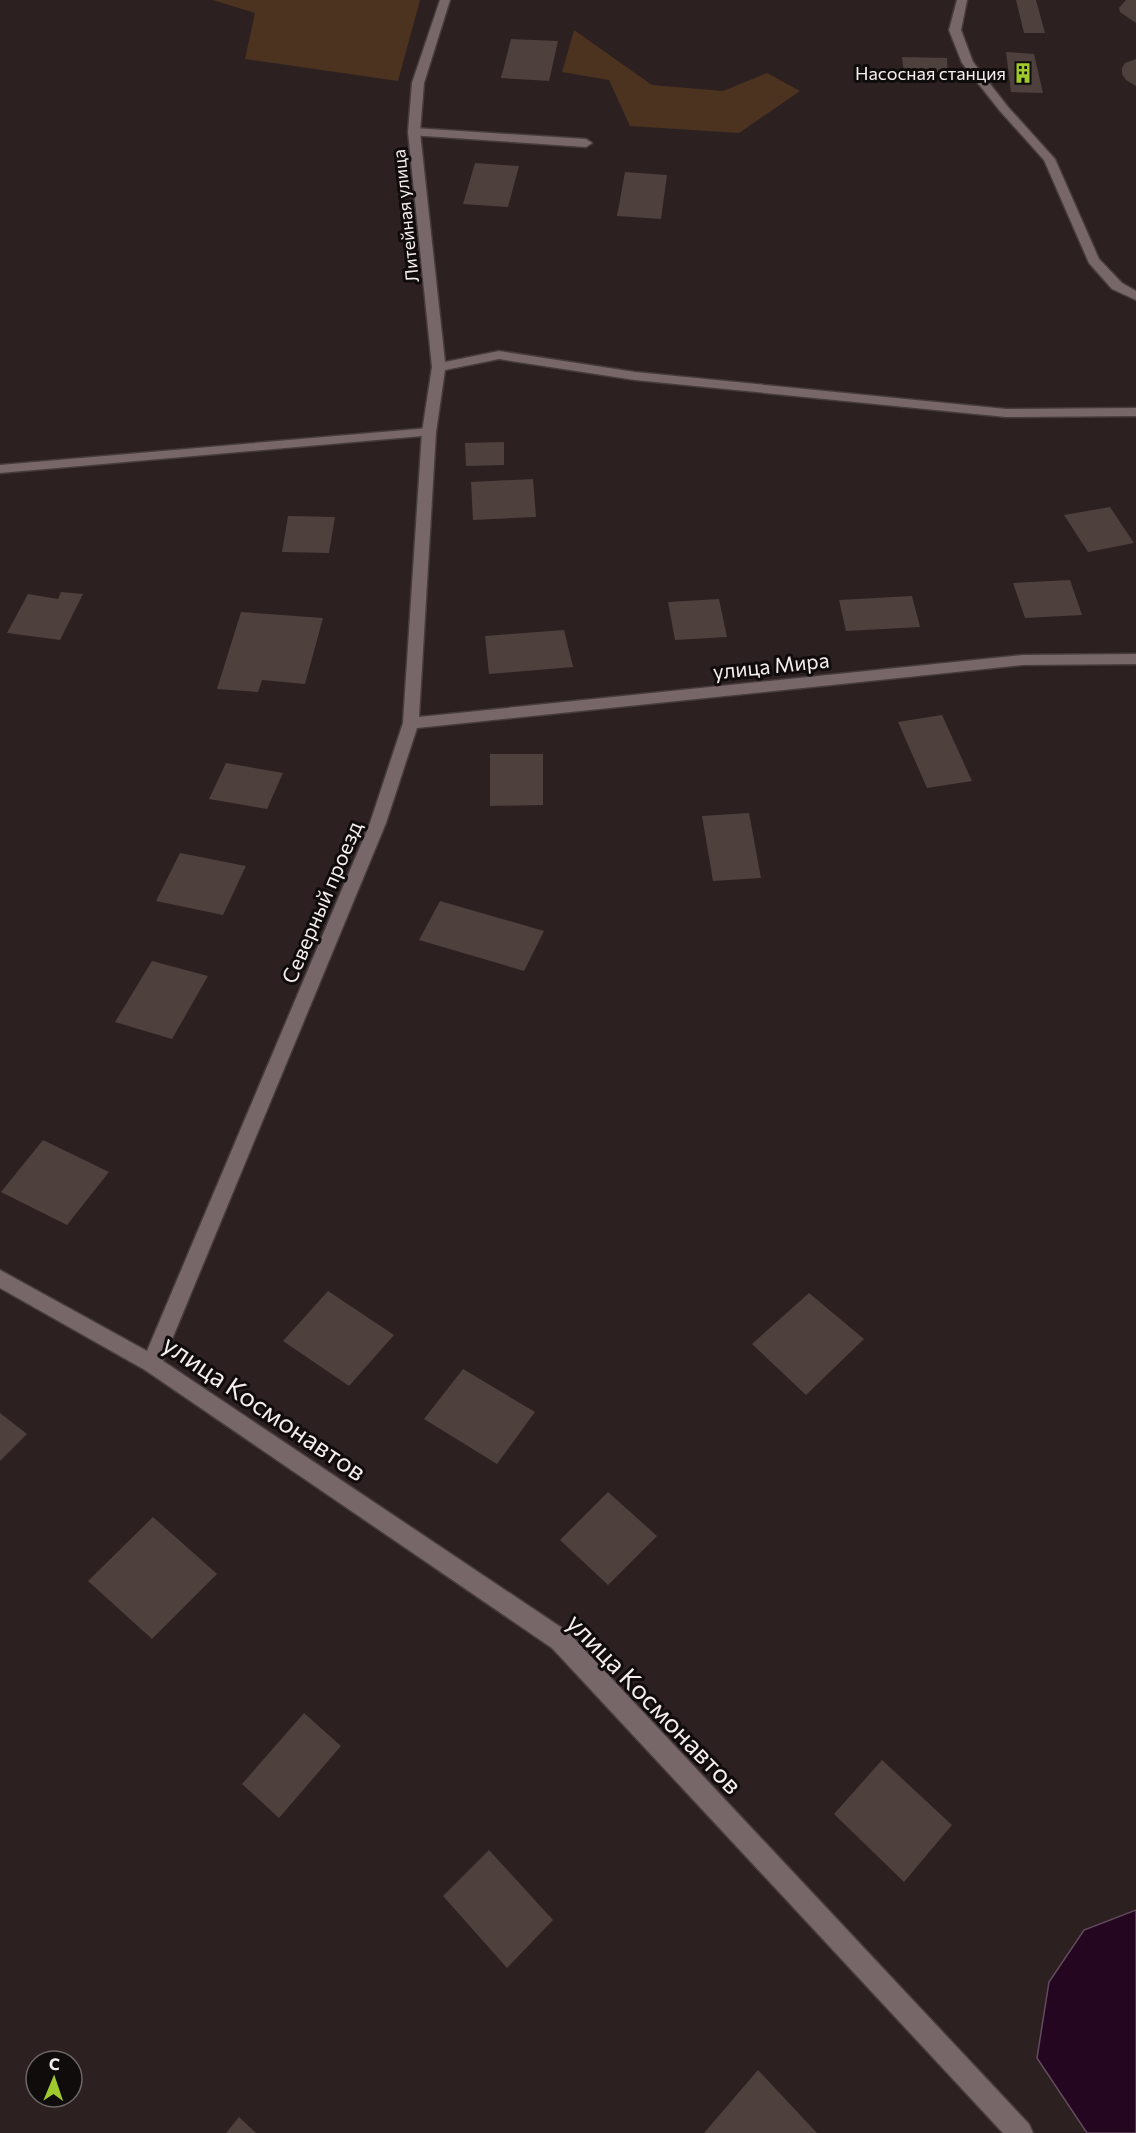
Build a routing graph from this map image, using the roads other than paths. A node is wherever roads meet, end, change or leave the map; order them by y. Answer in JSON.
{"nodes":[{"id":1,"x":445,"y":0,"type":"edge"},
{"id":2,"x":962,"y":0,"type":"edge"},
{"id":3,"x":414,"y":132,"type":"junction"},
{"id":4,"x":586,"y":143,"type":"dead end"},
{"id":5,"x":1136,"y":296,"type":"edge"},
{"id":6,"x":439,"y":367,"type":"junction"},
{"id":7,"x":1136,"y":412,"type":"edge"},
{"id":8,"x":429,"y":432,"type":"junction"},
{"id":9,"x":0,"y":469,"type":"edge"},
{"id":10,"x":1136,"y":659,"type":"edge"},
{"id":11,"x":411,"y":723,"type":"junction"},
{"id":12,"x":0,"y":1278,"type":"edge"},
{"id":13,"x":152,"y":1364,"type":"junction"},
{"id":14,"x":1020,"y":2133,"type":"edge"}],
"edges":[{"from":1,"to":3,"type":"street","name":"Литейная улица"},
{"from":2,"to":5,"type":"street"},
{"from":3,"to":4,"type":"street"},
{"from":3,"to":6,"type":"street","name":"Литейная улица"},
{"from":6,"to":7,"type":"street"},
{"from":6,"to":8,"type":"street","name":"Литейная улица"},
{"from":8,"to":9,"type":"street"},
{"from":8,"to":11,"type":"street","name":"Северный проезд"},
{"from":10,"to":11,"type":"street","name":"улица Мира"},
{"from":11,"to":13,"type":"street","name":"Северный проезд"},
{"from":12,"to":13,"type":"street","name":"улица Космонавтов"},
{"from":13,"to":14,"type":"street","name":"улица Космонавтов"}]}
